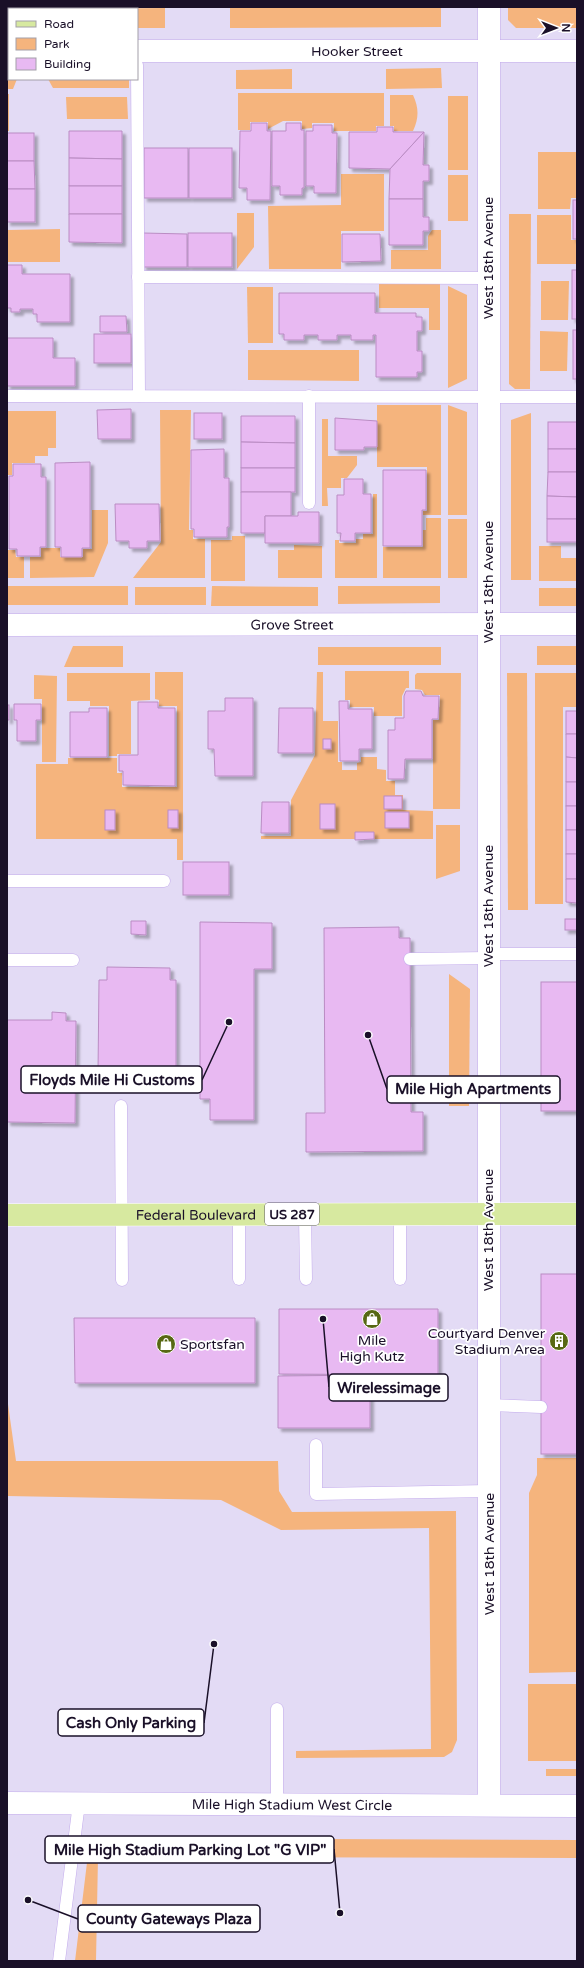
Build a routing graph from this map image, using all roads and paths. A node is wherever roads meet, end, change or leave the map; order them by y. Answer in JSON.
{"nodes":[{"id":1,"x":489,"y":7,"type":"edge"},
{"id":2,"x":138,"y":51,"type":"edge"},
{"id":3,"x":489,"y":51,"type":"junction"},
{"id":4,"x":577,"y":51,"type":"edge"},
{"id":5,"x":137,"y":80,"type":"edge"},
{"id":6,"x":138,"y":277,"type":"junction"},
{"id":7,"x":488,"y":278,"type":"junction"},
{"id":8,"x":7,"y":396,"type":"edge"},
{"id":9,"x":139,"y":396,"type":"junction"},
{"id":10,"x":309,"y":396,"type":"junction"},
{"id":11,"x":488,"y":397,"type":"junction"},
{"id":12,"x":577,"y":397,"type":"edge"},
{"id":13,"x":309,"y":504,"type":"dead end"},
{"id":14,"x":488,"y":624,"type":"junction"},
{"id":15,"x":577,"y":624,"type":"edge"},
{"id":16,"x":7,"y":625,"type":"edge"},
{"id":17,"x":7,"y":881,"type":"edge"},
{"id":18,"x":164,"y":881,"type":"dead end"},
{"id":19,"x":577,"y":954,"type":"edge"},
{"id":20,"x":488,"y":956,"type":"junction"},
{"id":21,"x":410,"y":958,"type":"dead end"},
{"id":22,"x":7,"y":960,"type":"edge"},
{"id":23,"x":73,"y":960,"type":"dead end"},
{"id":24,"x":121,"y":1106,"type":"dead end"},
{"id":25,"x":121,"y":1214,"type":"junction"},
{"id":26,"x":239,"y":1214,"type":"junction"},
{"id":27,"x":305,"y":1214,"type":"junction"},
{"id":28,"x":400,"y":1214,"type":"junction"},
{"id":29,"x":488,"y":1214,"type":"junction"},
{"id":30,"x":577,"y":1214,"type":"edge"},
{"id":31,"x":7,"y":1215,"type":"edge"},
{"id":32,"x":239,"y":1279,"type":"dead end"},
{"id":33,"x":306,"y":1279,"type":"dead end"},
{"id":34,"x":400,"y":1279,"type":"dead end"},
{"id":35,"x":122,"y":1280,"type":"dead end"},
{"id":36,"x":488,"y":1406,"type":"junction"},
{"id":37,"x":541,"y":1407,"type":"dead end"},
{"id":38,"x":316,"y":1445,"type":"dead end"},
{"id":39,"x":489,"y":1492,"type":"junction"},
{"id":40,"x":277,"y":1708,"type":"dead end"},
{"id":41,"x":7,"y":1803,"type":"edge"},
{"id":42,"x":79,"y":1803,"type":"junction"},
{"id":43,"x":277,"y":1804,"type":"junction"},
{"id":44,"x":489,"y":1805,"type":"junction"},
{"id":45,"x":577,"y":1806,"type":"edge"},
{"id":46,"x":59,"y":1961,"type":"edge"}],
"edges":[{"from":1,"to":3,"type":"street","name":"West 18th Avenue"},
{"from":2,"to":3,"type":"street","name":"Hooker Street"},
{"from":3,"to":4,"type":"street","name":"Hooker Street"},
{"from":3,"to":7,"type":"street","name":"West 18th Avenue"},
{"from":5,"to":6,"type":"lane"},
{"from":6,"to":7,"type":"lane"},
{"from":6,"to":9,"type":"lane"},
{"from":7,"to":11,"type":"street","name":"West 18th Avenue"},
{"from":8,"to":9,"type":"lane"},
{"from":9,"to":10,"type":"lane"},
{"from":10,"to":11,"type":"lane"},
{"from":10,"to":13,"type":"lane"},
{"from":11,"to":12,"type":"lane"},
{"from":11,"to":14,"type":"street","name":"West 18th Avenue"},
{"from":14,"to":15,"type":"street","name":"Grove Street"},
{"from":14,"to":16,"type":"street","name":"Grove Street"},
{"from":14,"to":20,"type":"street","name":"West 18th Avenue"},
{"from":17,"to":18,"type":"lane"},
{"from":19,"to":20,"type":"lane"},
{"from":20,"to":21,"type":"lane"},
{"from":20,"to":29,"type":"street","name":"West 18th Avenue"},
{"from":22,"to":23,"type":"lane"},
{"from":24,"to":25,"type":"lane"},
{"from":25,"to":26,"type":"main road","name":"Federal Boulevard","number":"US 287"},
{"from":25,"to":31,"type":"main road","name":"Federal Boulevard","number":"US 287"},
{"from":25,"to":35,"type":"lane"},
{"from":26,"to":27,"type":"main road","name":"Federal Boulevard","number":"US 287"},
{"from":26,"to":32,"type":"lane"},
{"from":27,"to":28,"type":"main road","name":"Federal Boulevard","number":"US 287"},
{"from":27,"to":33,"type":"lane"},
{"from":28,"to":29,"type":"main road","name":"Federal Boulevard","number":"US 287"},
{"from":28,"to":34,"type":"lane"},
{"from":29,"to":30,"type":"main road","name":"Federal Boulevard","number":"US 287"},
{"from":29,"to":36,"type":"street","name":"West 18th Avenue"},
{"from":36,"to":37,"type":"lane"},
{"from":36,"to":39,"type":"street","name":"West 18th Avenue"},
{"from":38,"to":39,"type":"lane"},
{"from":39,"to":44,"type":"street","name":"West 18th Avenue"},
{"from":40,"to":43,"type":"lane"},
{"from":41,"to":42,"type":"street","name":"Mile High Stadium West Circle"},
{"from":42,"to":43,"type":"street","name":"Mile High Stadium West Circle"},
{"from":42,"to":46,"type":"lane"},
{"from":43,"to":44,"type":"street","name":"Mile High Stadium West Circle"},
{"from":44,"to":45,"type":"street","name":"Mile High Stadium West Circle"}]}
